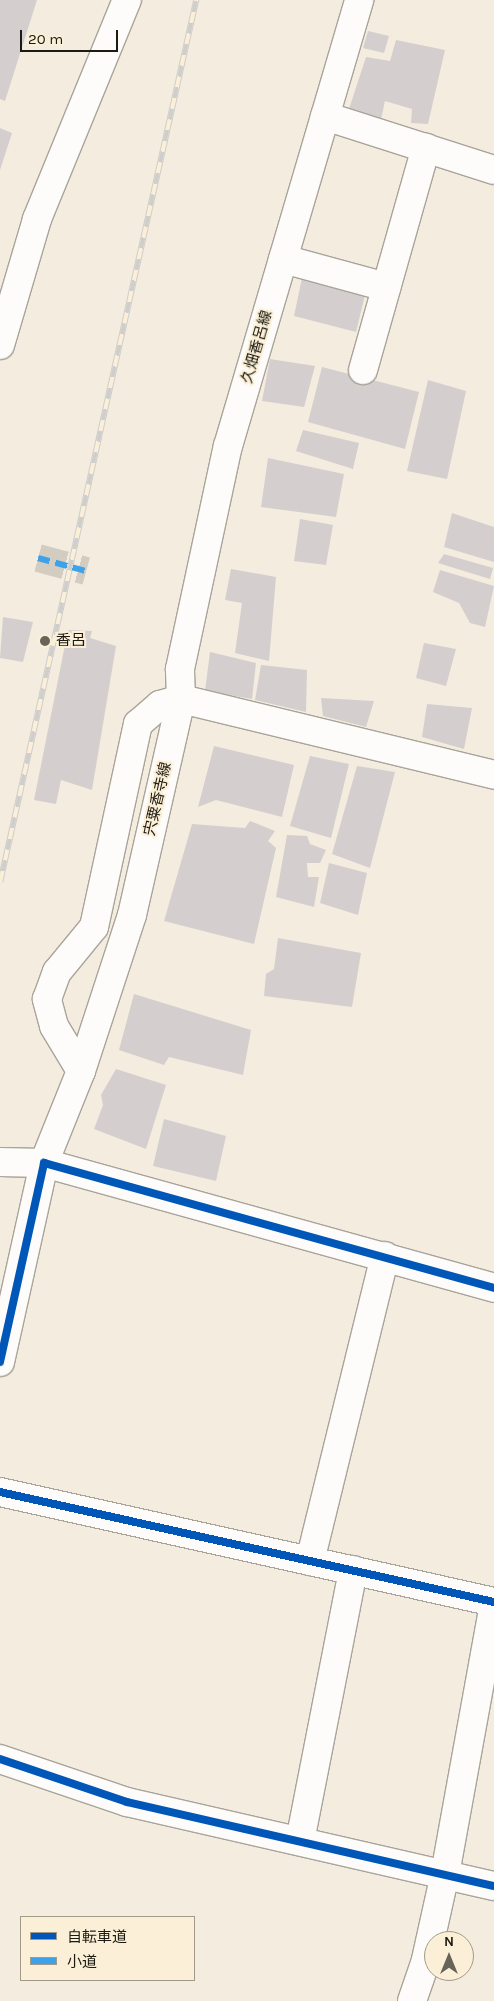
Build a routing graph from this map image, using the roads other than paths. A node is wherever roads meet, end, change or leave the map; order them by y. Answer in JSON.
{"nodes":[{"id":1,"x":127,"y":0,"type":"edge"},
{"id":2,"x":359,"y":0,"type":"edge"},
{"id":3,"x":325,"y":116,"type":"junction"},
{"id":4,"x":426,"y":148,"type":"junction"},
{"id":5,"x":494,"y":170,"type":"edge"},
{"id":6,"x":283,"y":259,"type":"junction"},
{"id":7,"x":386,"y":288,"type":"junction"},
{"id":8,"x":0,"y":345,"type":"edge"},
{"id":9,"x":363,"y":370,"type":"dead end"},
{"id":10,"x":181,"y":699,"type":"junction"},
{"id":11,"x":494,"y":775,"type":"edge"},
{"id":12,"x":81,"y":1071,"type":"junction"},
{"id":13,"x":0,"y":1162,"type":"edge"},
{"id":14,"x":44,"y":1163,"type":"junction"},
{"id":15,"x":385,"y":1256,"type":"junction"},
{"id":16,"x":494,"y":1288,"type":"edge"},
{"id":17,"x":0,"y":1362,"type":"edge"},
{"id":18,"x":0,"y":1492,"type":"edge"},
{"id":19,"x":310,"y":1561,"type":"junction"},
{"id":20,"x":353,"y":1570,"type":"junction"},
{"id":21,"x":494,"y":1604,"type":"edge"},
{"id":22,"x":0,"y":1759,"type":"edge"},
{"id":23,"x":300,"y":1841,"type":"junction"},
{"id":24,"x":445,"y":1874,"type":"junction"},
{"id":25,"x":494,"y":1886,"type":"edge"},
{"id":26,"x":412,"y":2001,"type":"edge"}],
"edges":[{"from":1,"to":8,"type":"street"},
{"from":2,"to":3,"type":"street","name":"久畑香呂線"},
{"from":3,"to":4,"type":"street"},
{"from":3,"to":6,"type":"street","name":"久畑香呂線"},
{"from":4,"to":5,"type":"street"},
{"from":4,"to":7,"type":"street"},
{"from":6,"to":7,"type":"street"},
{"from":6,"to":10,"type":"street","name":"久畑香呂線"},
{"from":7,"to":9,"type":"street"},
{"from":10,"to":11,"type":"street"},
{"from":10,"to":12,"type":"street","name":"宍粟香寺線"},
{"from":10,"to":12,"type":"street"},
{"from":12,"to":14,"type":"street","name":"宍粟香寺線"},
{"from":13,"to":14,"type":"street"},
{"from":14,"to":15,"type":"street"},
{"from":14,"to":17,"type":"street","name":"宍粟香寺線"},
{"from":15,"to":16,"type":"street"},
{"from":15,"to":19,"type":"street"},
{"from":18,"to":19,"type":"street"},
{"from":19,"to":20,"type":"street"},
{"from":20,"to":21,"type":"street"},
{"from":20,"to":23,"type":"street"},
{"from":21,"to":24,"type":"street"},
{"from":22,"to":23,"type":"street"},
{"from":23,"to":24,"type":"street"},
{"from":24,"to":25,"type":"street"},
{"from":24,"to":26,"type":"street"}]}
